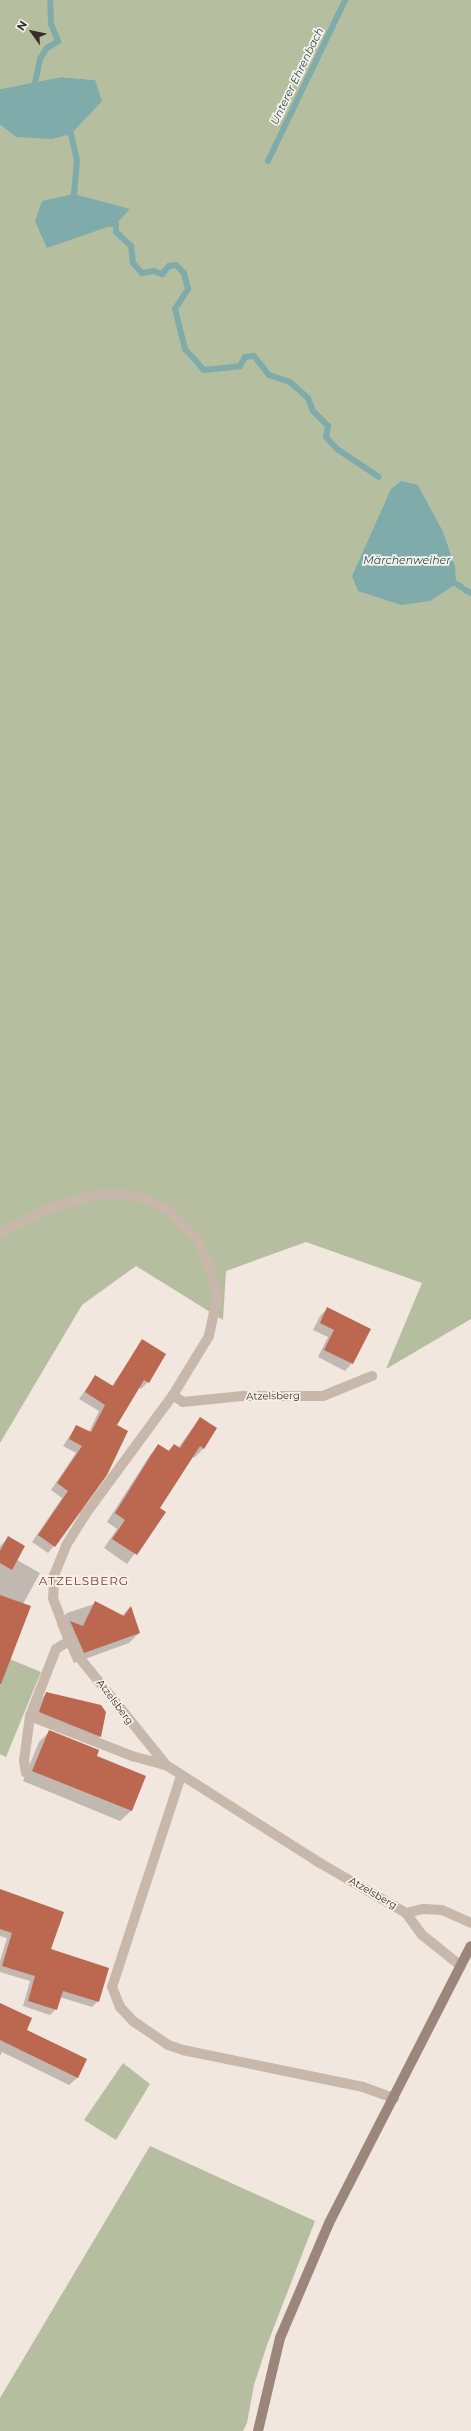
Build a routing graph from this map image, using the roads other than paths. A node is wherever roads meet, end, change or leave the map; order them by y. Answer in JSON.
{"nodes":[{"id":1,"x":0,"y":1233,"type":"edge"},
{"id":2,"x":372,"y":1376,"type":"dead end"},
{"id":3,"x":172,"y":1395,"type":"junction"},
{"id":4,"x":69,"y":1641,"type":"junction"},
{"id":5,"x":30,"y":1716,"type":"junction"},
{"id":6,"x":166,"y":1765,"type":"junction"},
{"id":7,"x":26,"y":1773,"type":"dead end"},
{"id":8,"x":181,"y":1776,"type":"junction"},
{"id":9,"x":406,"y":1913,"type":"junction"},
{"id":10,"x":471,"y":1924,"type":"edge"},
{"id":11,"x":471,"y":1946,"type":"edge"},
{"id":12,"x":461,"y":1966,"type":"junction"},
{"id":13,"x":394,"y":2098,"type":"junction"},
{"id":14,"x":258,"y":2431,"type":"edge"}],
"edges":[{"from":1,"to":3,"type":"street","name":"Atzelsberg"},
{"from":2,"to":3,"type":"street","name":"Atzelsberg"},
{"from":3,"to":4,"type":"street","name":"Atzelsberg"},
{"from":4,"to":5,"type":"street"},
{"from":4,"to":6,"type":"street","name":"Atzelsberg"},
{"from":5,"to":6,"type":"street"},
{"from":5,"to":7,"type":"street"},
{"from":6,"to":8,"type":"street","name":"Atzelsberg"},
{"from":8,"to":9,"type":"street","name":"Atzelsberg"},
{"from":8,"to":13,"type":"street"},
{"from":9,"to":10,"type":"street","name":"Atzelsberg"},
{"from":9,"to":12,"type":"street","name":"Atzelsberg"},
{"from":11,"to":12,"type":"street"},
{"from":12,"to":13,"type":"street"},
{"from":13,"to":14,"type":"street"}]}
